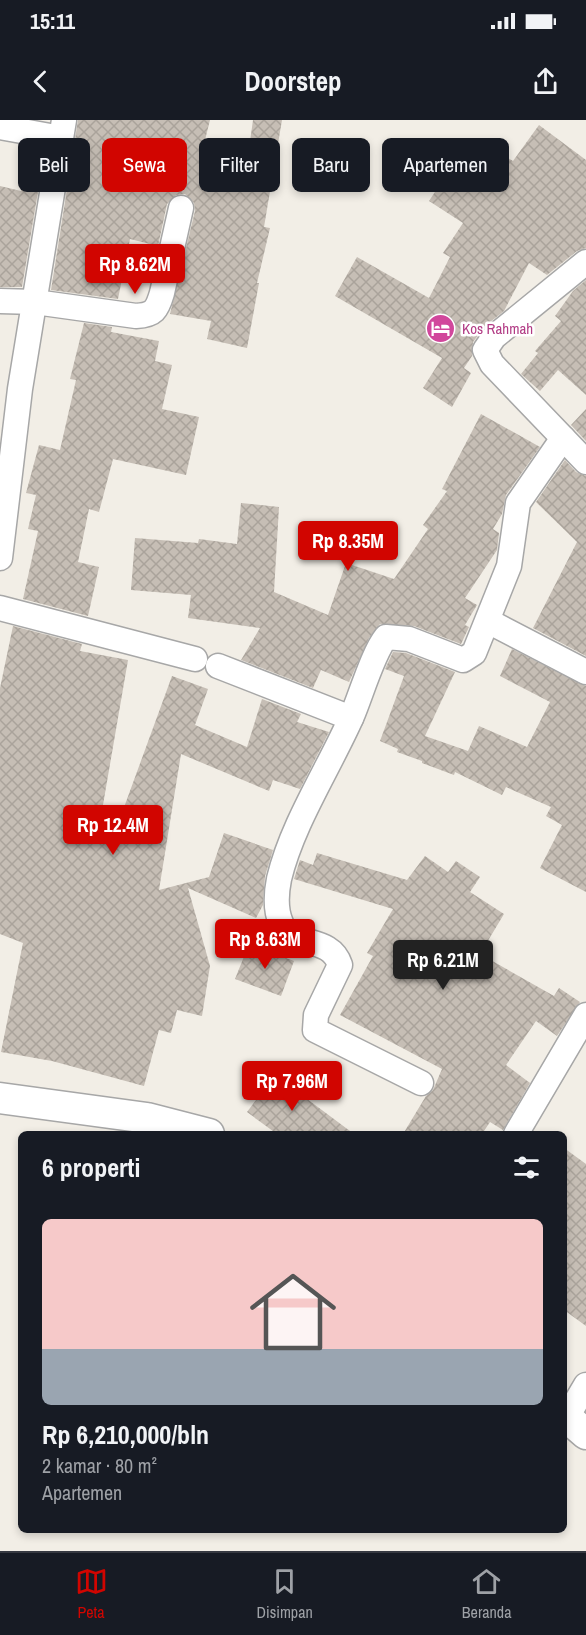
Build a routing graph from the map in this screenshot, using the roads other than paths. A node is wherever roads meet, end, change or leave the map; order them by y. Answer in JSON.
{"nodes":[{"id":1,"x":0,"y":127,"type":"edge"},
{"id":2,"x":63,"y":129,"type":"edge"},
{"id":3,"x":182,"y":208,"type":"dead end"},
{"id":4,"x":586,"y":262,"type":"edge"},
{"id":5,"x":0,"y":301,"type":"edge"},
{"id":6,"x":34,"y":302,"type":"junction"},
{"id":7,"x":563,"y":438,"type":"junction"},
{"id":8,"x":586,"y":462,"type":"edge"},
{"id":9,"x":0,"y":558,"type":"edge"},
{"id":10,"x":0,"y":608,"type":"edge"},
{"id":11,"x":488,"y":621,"type":"junction"},
{"id":12,"x":195,"y":659,"type":"dead end"},
{"id":13,"x":218,"y":666,"type":"dead end"},
{"id":14,"x":586,"y":672,"type":"edge"},
{"id":15,"x":351,"y":718,"type":"junction"},
{"id":16,"x":586,"y":1015,"type":"edge"},
{"id":17,"x":421,"y":1083,"type":"dead end"},
{"id":18,"x":0,"y":1098,"type":"edge"},
{"id":19,"x":197,"y":1131,"type":"edge"},
{"id":20,"x":518,"y":1131,"type":"edge"},
{"id":21,"x":586,"y":1385,"type":"edge"},
{"id":22,"x":572,"y":1422,"type":"edge"}],
"edges":[{"from":1,"to":2,"type":"street"},
{"from":2,"to":6,"type":"street"},
{"from":3,"to":6,"type":"street"},
{"from":4,"to":7,"type":"street"},
{"from":5,"to":6,"type":"street"},
{"from":6,"to":9,"type":"street"},
{"from":7,"to":8,"type":"street"},
{"from":7,"to":11,"type":"street"},
{"from":10,"to":12,"type":"street"},
{"from":11,"to":14,"type":"street"},
{"from":11,"to":15,"type":"street"},
{"from":13,"to":15,"type":"street"},
{"from":15,"to":17,"type":"street"},
{"from":16,"to":20,"type":"street"},
{"from":18,"to":19,"type":"street"},
{"from":21,"to":22,"type":"street"}]}
